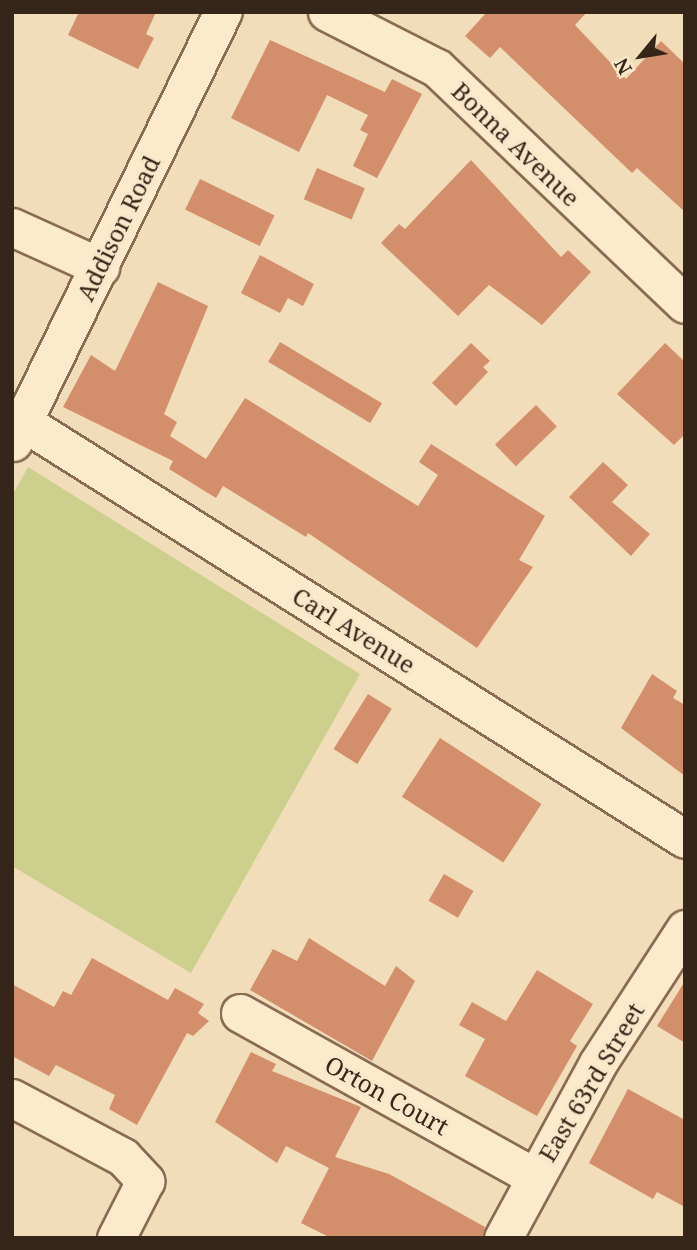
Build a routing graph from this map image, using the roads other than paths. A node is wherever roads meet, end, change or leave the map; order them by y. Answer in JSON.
{"nodes":[{"id":1,"x":223,"y":12,"type":"edge"},
{"id":2,"x":327,"y":12,"type":"edge"},
{"id":3,"x":12,"y":227,"type":"edge"},
{"id":4,"x":100,"y":267,"type":"junction"},
{"id":5,"x":685,"y":304,"type":"edge"},
{"id":6,"x":18,"y":433,"type":"edge"},
{"id":7,"x":685,"y":839,"type":"edge"},
{"id":8,"x":685,"y":929,"type":"edge"},
{"id":9,"x":240,"y":1013,"type":"dead end"},
{"id":10,"x":12,"y":1098,"type":"edge"},
{"id":11,"x":535,"y":1177,"type":"junction"},
{"id":12,"x":116,"y":1238,"type":"edge"},
{"id":13,"x":503,"y":1238,"type":"edge"}],
"edges":[{"from":1,"to":4,"type":"street","name":"Addison Road"},
{"from":2,"to":5,"type":"street","name":"Bonna Avenue"},
{"from":3,"to":4,"type":"street"},
{"from":4,"to":6,"type":"street","name":"Addison Road"},
{"from":6,"to":7,"type":"street","name":"Carl Avenue"},
{"from":8,"to":11,"type":"street","name":"East 63rd Street"},
{"from":9,"to":11,"type":"street","name":"Orton Court"},
{"from":10,"to":12,"type":"street"},
{"from":11,"to":13,"type":"street","name":"East 63rd Street"}]}
